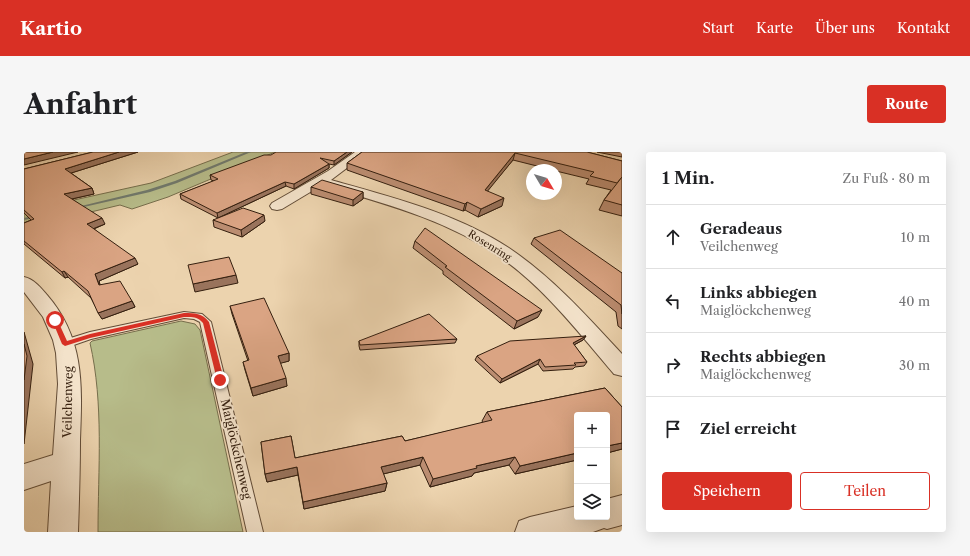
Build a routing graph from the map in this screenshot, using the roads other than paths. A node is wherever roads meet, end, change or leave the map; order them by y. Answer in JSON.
{"nodes":[{"id":1,"x":362,"y":152,"type":"edge"},
{"id":2,"x":321,"y":180,"type":"junction"},
{"id":3,"x":277,"y":206,"type":"dead end"},
{"id":4,"x":24,"y":282,"type":"edge"},
{"id":5,"x":65,"y":344,"type":"junction"},
{"id":6,"x":622,"y":368,"type":"edge"},
{"id":7,"x":67,"y":463,"type":"junction"},
{"id":8,"x":24,"y":477,"type":"edge"},
{"id":9,"x":622,"y":510,"type":"edge"},
{"id":10,"x":610,"y":513,"type":"edge"},
{"id":11,"x":580,"y":520,"type":"edge"},
{"id":12,"x":63,"y":532,"type":"edge"},
{"id":13,"x":255,"y":532,"type":"edge"},
{"id":14,"x":530,"y":532,"type":"edge"}],
"edges":[{"from":1,"to":2,"type":"street"},
{"from":2,"to":3,"type":"street"},
{"from":2,"to":6,"type":"street","name":"Rosenring"},
{"from":4,"to":5,"type":"street","name":"Veilchenweg"},
{"from":5,"to":7,"type":"street","name":"Veilchenweg"},
{"from":5,"to":13,"type":"lane","name":"Maiglöckchenweg"},
{"from":7,"to":8,"type":"street"},
{"from":7,"to":12,"type":"street","name":"Veilchenweg"},
{"from":9,"to":10,"type":"street"},
{"from":11,"to":14,"type":"street"}]}
